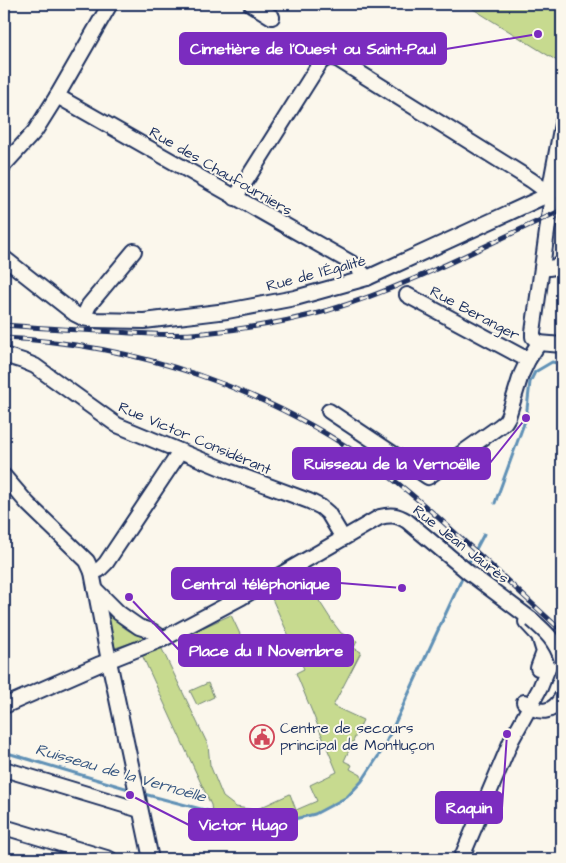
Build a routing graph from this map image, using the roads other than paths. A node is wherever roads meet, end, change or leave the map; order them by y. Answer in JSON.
{"nodes":[{"id":1,"x":110,"y":4,"type":"edge"},
{"id":2,"x":251,"y":4,"type":"edge"},
{"id":3,"x":272,"y":17,"type":"dead end"},
{"id":4,"x":57,"y":96,"type":"junction"},
{"id":5,"x":562,"y":124,"type":"edge"},
{"id":6,"x":4,"y":165,"type":"edge"},
{"id":7,"x":562,"y":187,"type":"edge"},
{"id":8,"x":549,"y":193,"type":"junction"},
{"id":9,"x":235,"y":198,"type":"junction"},
{"id":10,"x":134,"y":251,"type":"dead end"},
{"id":11,"x":4,"y":258,"type":"edge"},
{"id":12,"x":562,"y":264,"type":"edge"},
{"id":13,"x":542,"y":269,"type":"junction"},
{"id":14,"x":367,"y":278,"type":"junction"},
{"id":15,"x":407,"y":295,"type":"dead end"},
{"id":16,"x":79,"y":316,"type":"junction"},
{"id":17,"x":540,"y":343,"type":"junction"},
{"id":18,"x":562,"y":345,"type":"edge"},
{"id":19,"x":4,"y":355,"type":"edge"},
{"id":20,"x":528,"y":360,"type":"junction"},
{"id":21,"x":329,"y":411,"type":"dead end"},
{"id":22,"x":180,"y":452,"type":"junction"},
{"id":23,"x":4,"y":476,"type":"edge"},
{"id":24,"x":4,"y":490,"type":"edge"},
{"id":25,"x":28,"y":504,"type":"junction"},
{"id":26,"x":343,"y":538,"type":"junction"},
{"id":27,"x":92,"y":572,"type":"junction"},
{"id":28,"x":96,"y":589,"type":"junction"},
{"id":29,"x":511,"y":604,"type":"junction"},
{"id":30,"x":562,"y":633,"type":"edge"},
{"id":31,"x":163,"y":639,"type":"junction"},
{"id":32,"x":562,"y":660,"type":"edge"},
{"id":33,"x":109,"y":661,"type":"junction"},
{"id":34,"x":562,"y":697,"type":"edge"},
{"id":35,"x":4,"y":706,"type":"edge"},
{"id":36,"x":530,"y":706,"type":"junction"},
{"id":37,"x":4,"y":769,"type":"edge"},
{"id":38,"x":139,"y":804,"type":"junction"},
{"id":39,"x":4,"y":827,"type":"edge"},
{"id":40,"x":110,"y":859,"type":"edge"},
{"id":41,"x":151,"y":859,"type":"edge"},
{"id":42,"x":461,"y":859,"type":"edge"}],
"edges":[{"from":1,"to":4,"type":"street"},
{"from":2,"to":3,"type":"street"},
{"from":4,"to":6,"type":"street"},
{"from":4,"to":9,"type":"street","name":"Rue des Chaufourniers"},
{"from":5,"to":8,"type":"street"},
{"from":7,"to":8,"type":"street","name":"Rue de l'Égalité"},
{"from":8,"to":9,"type":"street"},
{"from":8,"to":13,"type":"street"},
{"from":8,"to":14,"type":"street","name":"Rue de l'Égalité"},
{"from":9,"to":14,"type":"street","name":"Rue des Chaufourniers"},
{"from":10,"to":16,"type":"street"},
{"from":11,"to":16,"type":"street"},
{"from":12,"to":13,"type":"street"},
{"from":13,"to":17,"type":"street"},
{"from":14,"to":16,"type":"street","name":"Rue de l'Égalité"},
{"from":15,"to":20,"type":"street","name":"Rue Beranger"},
{"from":17,"to":18,"type":"street"},
{"from":17,"to":20,"type":"street"},
{"from":19,"to":22,"type":"street","name":"Rue Victor Considérant"},
{"from":20,"to":21,"type":"street"},
{"from":22,"to":26,"type":"street","name":"Rue Victor Considérant"},
{"from":22,"to":27,"type":"street"},
{"from":23,"to":25,"type":"street"},
{"from":24,"to":25,"type":"street"},
{"from":25,"to":27,"type":"street"},
{"from":26,"to":29,"type":"street","name":"Rue Jean Jaurès"},
{"from":26,"to":31,"type":"street"},
{"from":27,"to":28,"type":"street"},
{"from":28,"to":31,"type":"street"},
{"from":28,"to":33,"type":"street"},
{"from":29,"to":32,"type":"street","name":"Rue Jean Jaurès","bridge":true},
{"from":29,"to":36,"type":"street","name":"Rue Jean Jaurès"},
{"from":30,"to":36,"type":"street"},
{"from":31,"to":33,"type":"street"},
{"from":33,"to":35,"type":"street"},
{"from":33,"to":38,"type":"street"},
{"from":34,"to":36,"type":"street"},
{"from":36,"to":42,"type":"street"},
{"from":37,"to":38,"type":"street"},
{"from":38,"to":41,"type":"street"},
{"from":39,"to":40,"type":"street"}]}
